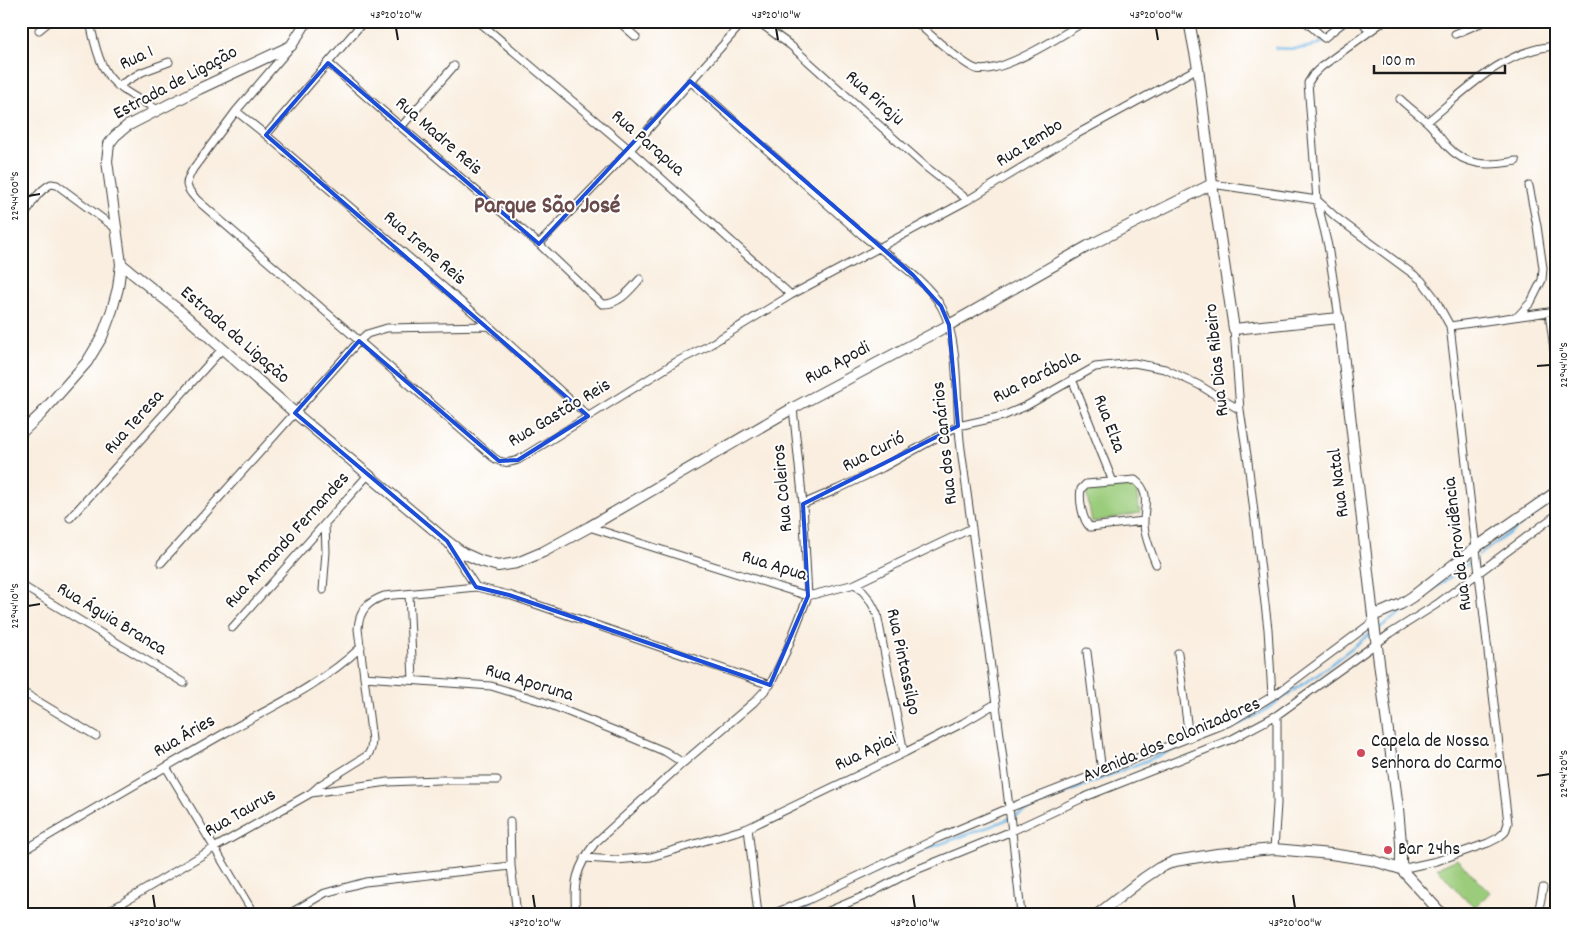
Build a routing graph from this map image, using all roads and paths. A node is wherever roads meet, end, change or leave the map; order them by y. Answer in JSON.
{"nodes":[{"id":1,"x":50,"y":21,"type":"edge"},
{"id":2,"x":307,"y":21,"type":"edge"},
{"id":3,"x":364,"y":21,"type":"edge"},
{"id":4,"x":478,"y":21,"type":"edge"},
{"id":5,"x":618,"y":21,"type":"edge"},
{"id":6,"x":744,"y":21,"type":"edge"},
{"id":7,"x":757,"y":21,"type":"edge"},
{"id":8,"x":915,"y":21,"type":"edge"},
{"id":9,"x":1189,"y":21,"type":"edge"},
{"id":10,"x":1305,"y":21,"type":"edge"},
{"id":11,"x":1345,"y":21,"type":"edge"},
{"id":12,"x":1384,"y":21,"type":"edge"},
{"id":13,"x":1485,"y":21,"type":"edge"},
{"id":14,"x":1079,"y":22,"type":"edge"},
{"id":15,"x":90,"y":23,"type":"edge"},
{"id":16,"x":1366,"y":27,"type":"edge"},
{"id":17,"x":38,"y":30,"type":"dead end"},
{"id":18,"x":1455,"y":34,"type":"dead end"},
{"id":19,"x":636,"y":37,"type":"dead end"},
{"id":20,"x":291,"y":46,"type":"junction"},
{"id":21,"x":1556,"y":46,"type":"edge"},
{"id":22,"x":169,"y":62,"type":"dead end"},
{"id":23,"x":328,"y":63,"type":"junction"},
{"id":24,"x":454,"y":66,"type":"dead end"},
{"id":25,"x":1198,"y":68,"type":"junction"},
{"id":26,"x":690,"y":81,"type":"junction"},
{"id":27,"x":118,"y":86,"type":"junction"},
{"id":28,"x":1400,"y":99,"type":"dead end"},
{"id":29,"x":158,"y":110,"type":"junction"},
{"id":30,"x":236,"y":111,"type":"junction"},
{"id":31,"x":1428,"y":122,"type":"junction"},
{"id":32,"x":401,"y":127,"type":"junction"},
{"id":33,"x":266,"y":135,"type":"junction"},
{"id":34,"x":630,"y":150,"type":"junction"},
{"id":35,"x":1516,"y":161,"type":"dead end"},
{"id":36,"x":1212,"y":184,"type":"junction"},
{"id":37,"x":1529,"y":186,"type":"dead end"},
{"id":38,"x":197,"y":200,"type":"joint"},
{"id":39,"x":968,"y":200,"type":"junction"},
{"id":40,"x":1317,"y":200,"type":"junction"},
{"id":41,"x":21,"y":223,"type":"edge"},
{"id":42,"x":118,"y":230,"type":"junction"},
{"id":43,"x":539,"y":244,"type":"junction"},
{"id":44,"x":880,"y":248,"type":"junction"},
{"id":45,"x":121,"y":264,"type":"junction"},
{"id":46,"x":640,"y":279,"type":"dead end"},
{"id":47,"x":791,"y":295,"type":"junction"},
{"id":48,"x":1552,"y":311,"type":"edge"},
{"id":49,"x":1518,"y":316,"type":"junction"},
{"id":50,"x":1339,"y":318,"type":"junction"},
{"id":51,"x":949,"y":325,"type":"junction"},
{"id":52,"x":489,"y":326,"type":"junction"},
{"id":53,"x":1450,"y":326,"type":"junction"},
{"id":54,"x":1234,"y":329,"type":"junction"},
{"id":55,"x":359,"y":341,"type":"junction"},
{"id":56,"x":223,"y":348,"type":"junction"},
{"id":57,"x":1556,"y":364,"type":"edge"},
{"id":58,"x":1072,"y":378,"type":"junction"},
{"id":59,"x":793,"y":408,"type":"junction"},
{"id":60,"x":1240,"y":410,"type":"junction"},
{"id":61,"x":295,"y":413,"type":"junction"},
{"id":62,"x":588,"y":416,"type":"junction"},
{"id":63,"x":958,"y":426,"type":"junction"},
{"id":64,"x":21,"y":433,"type":"edge"},
{"id":65,"x":368,"y":476,"type":"junction"},
{"id":66,"x":1113,"y":482,"type":"junction"},
{"id":67,"x":1556,"y":492,"type":"edge"},
{"id":68,"x":803,"y":504,"type":"junction"},
{"id":69,"x":1556,"y":515,"type":"edge"},
{"id":70,"x":70,"y":518,"type":"dead end"},
{"id":71,"x":1144,"y":521,"type":"junction"},
{"id":72,"x":325,"y":524,"type":"junction"},
{"id":73,"x":589,"y":527,"type":"junction"},
{"id":74,"x":972,"y":528,"type":"junction"},
{"id":75,"x":447,"y":542,"type":"junction"},
{"id":76,"x":1476,"y":551,"type":"junction"},
{"id":77,"x":480,"y":561,"type":"joint"},
{"id":78,"x":161,"y":563,"type":"dead end"},
{"id":79,"x":1156,"y":564,"type":"dead end"},
{"id":80,"x":1478,"y":570,"type":"junction"},
{"id":81,"x":854,"y":584,"type":"junction"},
{"id":82,"x":21,"y":585,"type":"edge"},
{"id":83,"x":476,"y":587,"type":"junction"},
{"id":84,"x":323,"y":590,"type":"dead end"},
{"id":85,"x":409,"y":594,"type":"junction"},
{"id":86,"x":808,"y":596,"type":"junction"},
{"id":87,"x":1374,"y":620,"type":"junction"},
{"id":88,"x":232,"y":628,"type":"dead end"},
{"id":89,"x":1377,"y":640,"type":"junction"},
{"id":90,"x":361,"y":647,"type":"junction"},
{"id":91,"x":1087,"y":652,"type":"dead end"},
{"id":92,"x":1178,"y":653,"type":"dead end"},
{"id":93,"x":364,"y":677,"type":"junction"},
{"id":94,"x":412,"y":680,"type":"junction"},
{"id":95,"x":184,"y":683,"type":"dead end"},
{"id":96,"x":770,"y":684,"type":"junction"},
{"id":97,"x":21,"y":691,"type":"edge"},
{"id":98,"x":1272,"y":696,"type":"junction"},
{"id":99,"x":995,"y":704,"type":"junction"},
{"id":100,"x":1277,"y":715,"type":"junction"},
{"id":101,"x":96,"y":736,"type":"dead end"},
{"id":102,"x":1189,"y":738,"type":"junction"},
{"id":103,"x":904,"y":753,"type":"junction"},
{"id":104,"x":683,"y":762,"type":"junction"},
{"id":105,"x":166,"y":767,"type":"junction"},
{"id":106,"x":1102,"y":772,"type":"junction"},
{"id":107,"x":497,"y":780,"type":"dead end"},
{"id":108,"x":311,"y":793,"type":"junction"},
{"id":109,"x":1010,"y":811,"type":"junction"},
{"id":110,"x":510,"y":821,"type":"dead end"},
{"id":111,"x":748,"y":828,"type":"junction"},
{"id":112,"x":1012,"y":829,"type":"junction"},
{"id":113,"x":214,"y":848,"type":"junction"},
{"id":114,"x":1274,"y":849,"type":"junction"},
{"id":115,"x":21,"y":852,"type":"edge"},
{"id":116,"x":584,"y":858,"type":"junction"},
{"id":117,"x":511,"y":866,"type":"junction"},
{"id":118,"x":1401,"y":869,"type":"junction"},
{"id":119,"x":1543,"y":888,"type":"dead end"},
{"id":120,"x":104,"y":914,"type":"edge"},
{"id":121,"x":254,"y":914,"type":"edge"},
{"id":122,"x":289,"y":914,"type":"edge"},
{"id":123,"x":516,"y":914,"type":"edge"},
{"id":124,"x":576,"y":914,"type":"edge"},
{"id":125,"x":758,"y":914,"type":"edge"},
{"id":126,"x":772,"y":914,"type":"edge"},
{"id":127,"x":822,"y":914,"type":"edge"},
{"id":128,"x":1021,"y":914,"type":"edge"},
{"id":129,"x":1098,"y":914,"type":"edge"},
{"id":130,"x":1442,"y":914,"type":"edge"},
{"id":131,"x":1538,"y":914,"type":"edge"}],
"edges":[{"from":1,"to":17,"type":"street"},
{"from":2,"to":20,"type":"street","name":"Estrada de Ligação"},
{"from":3,"to":23,"type":"street"},
{"from":4,"to":34,"type":"street","name":"Rua Parapua"},
{"from":5,"to":19,"type":"street"},
{"from":6,"to":26,"type":"street"},
{"from":7,"to":39,"type":"street","name":"Rua Piraju"},
{"from":8,"to":14,"type":"street"},
{"from":9,"to":25,"type":"street","name":"Rua Dias Ribeiro"},
{"from":10,"to":11,"type":"street"},
{"from":12,"to":16,"type":"street"},
{"from":13,"to":18,"type":"street"},
{"from":15,"to":27,"type":"street"},
{"from":16,"to":40,"type":"street","name":"Rua Natal"},
{"from":20,"to":29,"type":"street","name":"Estrada de Ligação"},
{"from":20,"to":30,"type":"street","name":"Estrada de Ligação"},
{"from":21,"to":31,"type":"street"},
{"from":22,"to":27,"type":"street","name":"Rua 1"},
{"from":23,"to":32,"type":"street","name":"Rua Madre Reis"},
{"from":23,"to":33,"type":"street"},
{"from":24,"to":32,"type":"street"},
{"from":25,"to":36,"type":"street","name":"Rua Dias Ribeiro"},
{"from":25,"to":39,"type":"street","name":"Rua Iembo"},
{"from":26,"to":34,"type":"street"},
{"from":26,"to":44,"type":"street","name":"Rua dos Canários"},
{"from":27,"to":29,"type":"street"},
{"from":28,"to":31,"type":"street"},
{"from":29,"to":42,"type":"street","name":"Estrada de Ligação"},
{"from":30,"to":33,"type":"street","name":"Rua Irene Reis"},
{"from":30,"to":38,"type":"street","name":"Estrada de Ligação"},
{"from":31,"to":35,"type":"street"},
{"from":32,"to":43,"type":"street","name":"Rua Madre Reis"},
{"from":33,"to":52,"type":"street","name":"Rua Irene Reis"},
{"from":34,"to":43,"type":"street"},
{"from":34,"to":47,"type":"street","name":"Rua Parapua"},
{"from":36,"to":40,"type":"street"},
{"from":36,"to":51,"type":"street","name":"Rua Apodi"},
{"from":36,"to":54,"type":"street","name":"Rua Dias Ribeiro"},
{"from":37,"to":49,"type":"street"},
{"from":38,"to":55,"type":"street","name":"Rua Gastão Reis"},
{"from":39,"to":44,"type":"street","name":"Rua Iembo"},
{"from":40,"to":50,"type":"street","name":"Rua Natal"},
{"from":40,"to":53,"type":"street","name":"Rua da Providência"},
{"from":41,"to":42,"type":"street"},
{"from":42,"to":45,"type":"street","name":"Estrada de Ligação"},
{"from":43,"to":46,"type":"street","name":"Rua Madre Reis"},
{"from":44,"to":47,"type":"street","name":"Rua Gastão Reis"},
{"from":44,"to":51,"type":"street","name":"Rua dos Canários"},
{"from":45,"to":56,"type":"street","name":"Estrada da Ligação"},
{"from":45,"to":64,"type":"street"},
{"from":47,"to":62,"type":"street","name":"Rua Gastão Reis"},
{"from":48,"to":49,"type":"street"},
{"from":48,"to":57,"type":"street"},
{"from":49,"to":53,"type":"street"},
{"from":50,"to":54,"type":"street"},
{"from":50,"to":87,"type":"street","name":"Rua Natal"},
{"from":51,"to":59,"type":"street","name":"Rua Apodi"},
{"from":51,"to":63,"type":"street","name":"Rua dos Canários"},
{"from":52,"to":55,"type":"street"},
{"from":52,"to":62,"type":"street","name":"Rua Irene Reis"},
{"from":53,"to":76,"type":"street","name":"Rua da Providência"},
{"from":54,"to":60,"type":"street","name":"Rua Dias Ribeiro"},
{"from":55,"to":61,"type":"street"},
{"from":55,"to":62,"type":"street","name":"Rua Gastão Reis"},
{"from":56,"to":61,"type":"street","name":"Estrada da Ligação"},
{"from":56,"to":70,"type":"street","name":"Rua Teresa"},
{"from":58,"to":60,"type":"street","name":"Rua Parábola"},
{"from":58,"to":63,"type":"street","name":"Rua Parábola"},
{"from":58,"to":66,"type":"street","name":"Rua Elza"},
{"from":59,"to":68,"type":"street","name":"Rua Coleiros"},
{"from":59,"to":73,"type":"street","name":"Rua Apodi"},
{"from":60,"to":98,"type":"street","name":"Rua Dias Ribeiro"},
{"from":61,"to":65,"type":"street","name":"Estrada da Ligação"},
{"from":61,"to":78,"type":"street"},
{"from":63,"to":68,"type":"street","name":"Rua Curió"},
{"from":63,"to":74,"type":"street","name":"Rua dos Canários"},
{"from":65,"to":72,"type":"street","name":"Rua Armando Fernandes"},
{"from":65,"to":75,"type":"street","name":"Estrada da Ligação"},
{"from":66,"to":71,"type":"street","name":"Rua Elza"},
{"from":66,"to":71,"type":"street","name":"Rua Elza"},
{"from":67,"to":76,"type":"street","name":"Avenida dos Colonizadores"},
{"from":68,"to":86,"type":"street","name":"Rua Coleiros"},
{"from":69,"to":80,"type":"street","name":"Avenida dos Colonizadores"},
{"from":71,"to":79,"type":"street","name":"Rua Elza"},
{"from":72,"to":84,"type":"street"},
{"from":72,"to":88,"type":"street","name":"Rua Armando Fernandes"},
{"from":73,"to":77,"type":"street","name":"Rua Apodi"},
{"from":73,"to":86,"type":"street","name":"Rua Apua"},
{"from":74,"to":81,"type":"street","name":"Rua Apua"},
{"from":74,"to":99,"type":"street","name":"Rua dos Canários"},
{"from":75,"to":77,"type":"street","name":"Estrada da Ligação"},
{"from":75,"to":83,"type":"street"},
{"from":76,"to":80,"type":"street","name":"Rua da Providência"},
{"from":76,"to":87,"type":"street","name":"Avenida dos Colonizadores"},
{"from":80,"to":89,"type":"street","name":"Avenida dos Colonizadores"},
{"from":80,"to":118,"type":"street","name":"Rua da Providência"},
{"from":81,"to":86,"type":"street","name":"Rua Apua"},
{"from":81,"to":103,"type":"street","name":"Rua Pintassilgo"},
{"from":82,"to":95,"type":"street","name":"Rua Águia Branca"},
{"from":83,"to":85,"type":"street"},
{"from":83,"to":96,"type":"street"},
{"from":85,"to":90,"type":"street"},
{"from":85,"to":94,"type":"street"},
{"from":86,"to":96,"type":"street"},
{"from":87,"to":89,"type":"street","name":"Rua Natal"},
{"from":87,"to":98,"type":"street","name":"Avenida dos Colonizadores"},
{"from":89,"to":100,"type":"street","name":"Avenida dos Colonizadores"},
{"from":89,"to":118,"type":"street","name":"Rua Natal"},
{"from":90,"to":93,"type":"street"},
{"from":90,"to":105,"type":"street","name":"Rua Áries"},
{"from":91,"to":106,"type":"street"},
{"from":92,"to":102,"type":"street"},
{"from":93,"to":94,"type":"street"},
{"from":93,"to":108,"type":"street","name":"Rua Taurus"},
{"from":94,"to":104,"type":"street","name":"Rua Aporuna"},
{"from":96,"to":104,"type":"street"},
{"from":97,"to":101,"type":"street"},
{"from":98,"to":102,"type":"street","name":"Avenida dos Colonizadores"},
{"from":99,"to":103,"type":"street","name":"Rua Apiai"},
{"from":99,"to":109,"type":"street","name":"Rua dos Canários"},
{"from":100,"to":112,"type":"street","name":"Avenida dos Colonizadores"},
{"from":100,"to":114,"type":"street"},
{"from":102,"to":106,"type":"street","name":"Avenida dos Colonizadores"},
{"from":103,"to":111,"type":"street","name":"Rua Apiai"},
{"from":104,"to":116,"type":"street"},
{"from":105,"to":113,"type":"street"},
{"from":105,"to":115,"type":"street","name":"Rua Áries"},
{"from":106,"to":109,"type":"street","name":"Avenida dos Colonizadores"},
{"from":107,"to":108,"type":"street"},
{"from":108,"to":113,"type":"street","name":"Rua Taurus"},
{"from":109,"to":112,"type":"street","name":"Rua dos Canários"},
{"from":109,"to":126,"type":"street","name":"Avenida dos Colonizadores"},
{"from":110,"to":117,"type":"street"},
{"from":111,"to":116,"type":"street","name":"Rua Apiai"},
{"from":111,"to":125,"type":"street"},
{"from":112,"to":127,"type":"street","name":"Avenida dos Colonizadores"},
{"from":112,"to":128,"type":"street","name":"Rua dos Canários"},
{"from":113,"to":120,"type":"street","name":"Rua Taurus"},
{"from":113,"to":121,"type":"street"},
{"from":114,"to":118,"type":"street"},
{"from":114,"to":129,"type":"street"},
{"from":116,"to":124,"type":"street"},
{"from":117,"to":122,"type":"street"},
{"from":117,"to":123,"type":"street"},
{"from":118,"to":130,"type":"street"},
{"from":119,"to":131,"type":"street"}]}
